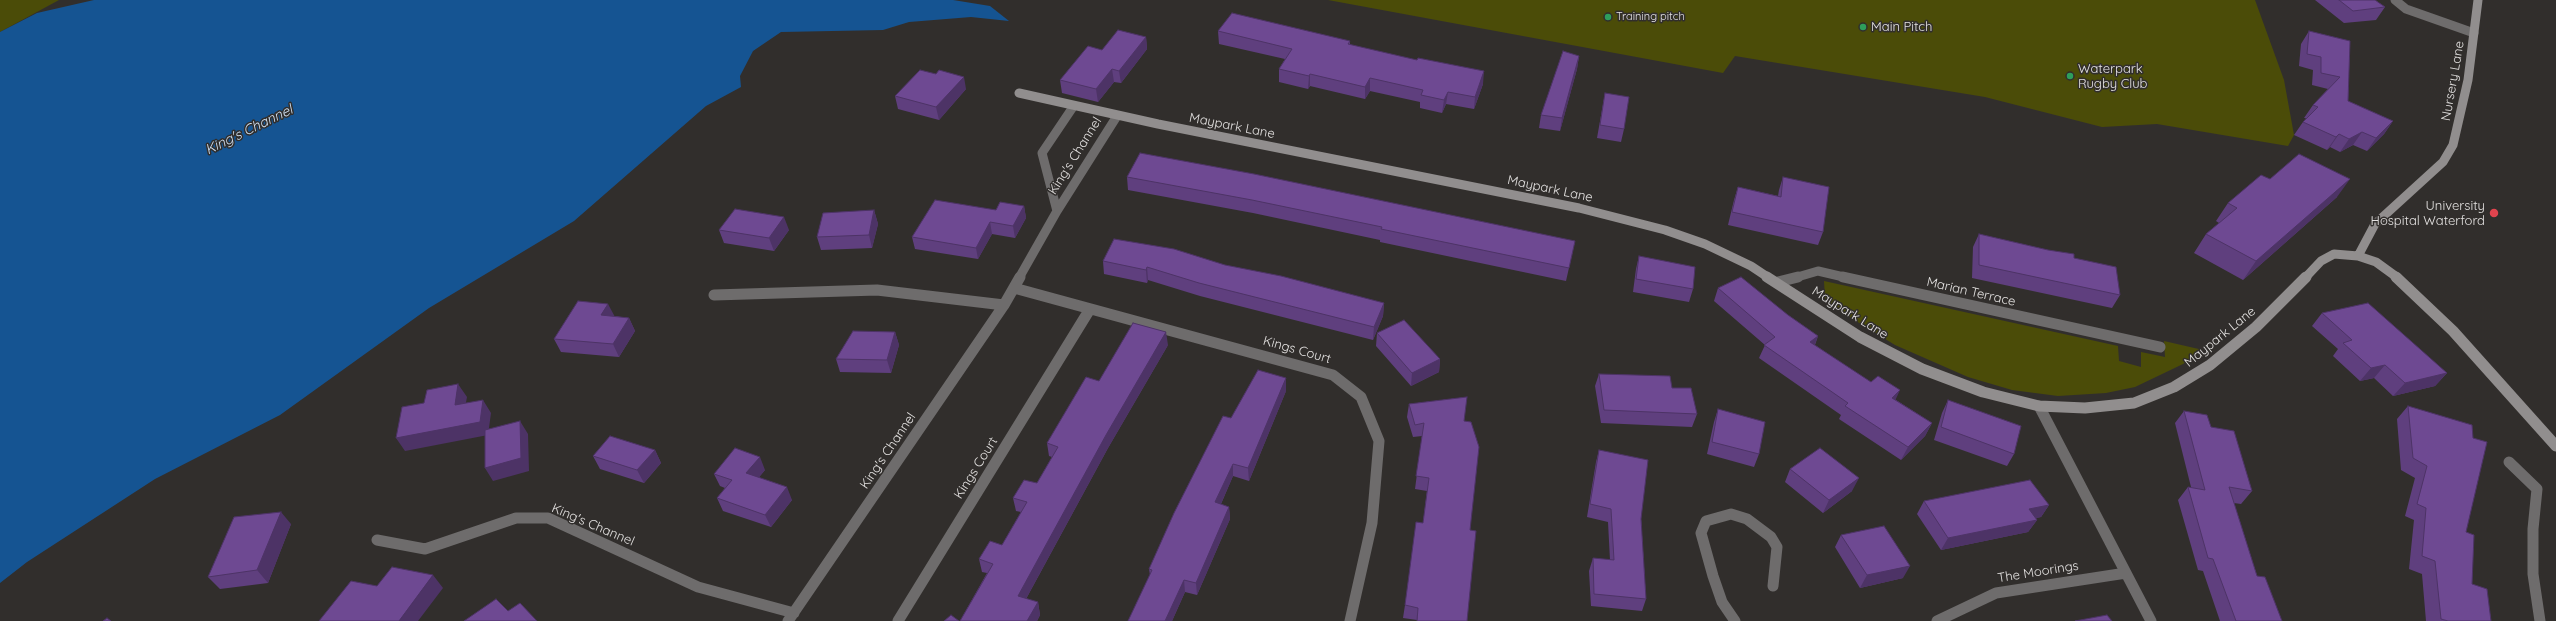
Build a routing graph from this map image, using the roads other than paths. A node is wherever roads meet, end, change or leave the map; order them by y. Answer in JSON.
{"nodes":[{"id":1,"x":2395,"y":0,"type":"edge"},
{"id":2,"x":2478,"y":0,"type":"edge"},
{"id":3,"x":2474,"y":33,"type":"junction"},
{"id":4,"x":1019,"y":93,"type":"dead end"},
{"id":5,"x":1073,"y":107,"type":"junction"},
{"id":6,"x":1117,"y":116,"type":"junction"},
{"id":7,"x":1057,"y":211,"type":"junction"},
{"id":8,"x":2358,"y":256,"type":"junction"},
{"id":9,"x":1778,"y":282,"type":"junction"},
{"id":10,"x":1014,"y":288,"type":"junction"},
{"id":11,"x":714,"y":295,"type":"dead end"},
{"id":12,"x":1004,"y":305,"type":"junction"},
{"id":13,"x":1090,"y":309,"type":"junction"},
{"id":14,"x":2160,"y":347,"type":"dead end"},
{"id":15,"x":2039,"y":406,"type":"junction"},
{"id":16,"x":2556,"y":446,"type":"edge"},
{"id":17,"x":2509,"y":462,"type":"dead end"},
{"id":18,"x":377,"y":540,"type":"dead end"},
{"id":19,"x":2126,"y":572,"type":"junction"},
{"id":20,"x":1772,"y":586,"type":"dead end"},
{"id":21,"x":791,"y":617,"type":"edge"},
{"id":22,"x":898,"y":621,"type":"edge"},
{"id":23,"x":1350,"y":621,"type":"edge"},
{"id":24,"x":1735,"y":621,"type":"edge"},
{"id":25,"x":1937,"y":621,"type":"edge"},
{"id":26,"x":2151,"y":621,"type":"edge"},
{"id":27,"x":2540,"y":621,"type":"edge"}],
"edges":[{"from":1,"to":3,"type":"street"},
{"from":2,"to":3,"type":"street","name":"Nursery Lane"},
{"from":3,"to":8,"type":"street","name":"Nursery Lane"},
{"from":4,"to":5,"type":"street","name":"Maypark Lane"},
{"from":5,"to":6,"type":"street","name":"Maypark Lane"},
{"from":5,"to":7,"type":"street","name":"King's Channel"},
{"from":6,"to":7,"type":"street","name":"King's Channel"},
{"from":6,"to":9,"type":"street","name":"Maypark Lane"},
{"from":7,"to":10,"type":"street","name":"King's Channel"},
{"from":8,"to":15,"type":"street","name":"Maypark Lane"},
{"from":8,"to":16,"type":"street","name":"Maypark Lane"},
{"from":9,"to":14,"type":"street","name":"Marian Terrace"},
{"from":9,"to":15,"type":"street","name":"Maypark Lane"},
{"from":10,"to":12,"type":"street","name":"King's Channel"},
{"from":10,"to":13,"type":"street","name":"Kings Court"},
{"from":11,"to":12,"type":"street"},
{"from":12,"to":21,"type":"street","name":"King's Channel"},
{"from":13,"to":22,"type":"street","name":"Kings Court"},
{"from":13,"to":23,"type":"street","name":"Kings Court"},
{"from":15,"to":19,"type":"street"},
{"from":17,"to":27,"type":"street"},
{"from":18,"to":21,"type":"street","name":"King's Channel"},
{"from":19,"to":25,"type":"street","name":"The Moorings"},
{"from":19,"to":26,"type":"street"},
{"from":20,"to":24,"type":"street"}]}
